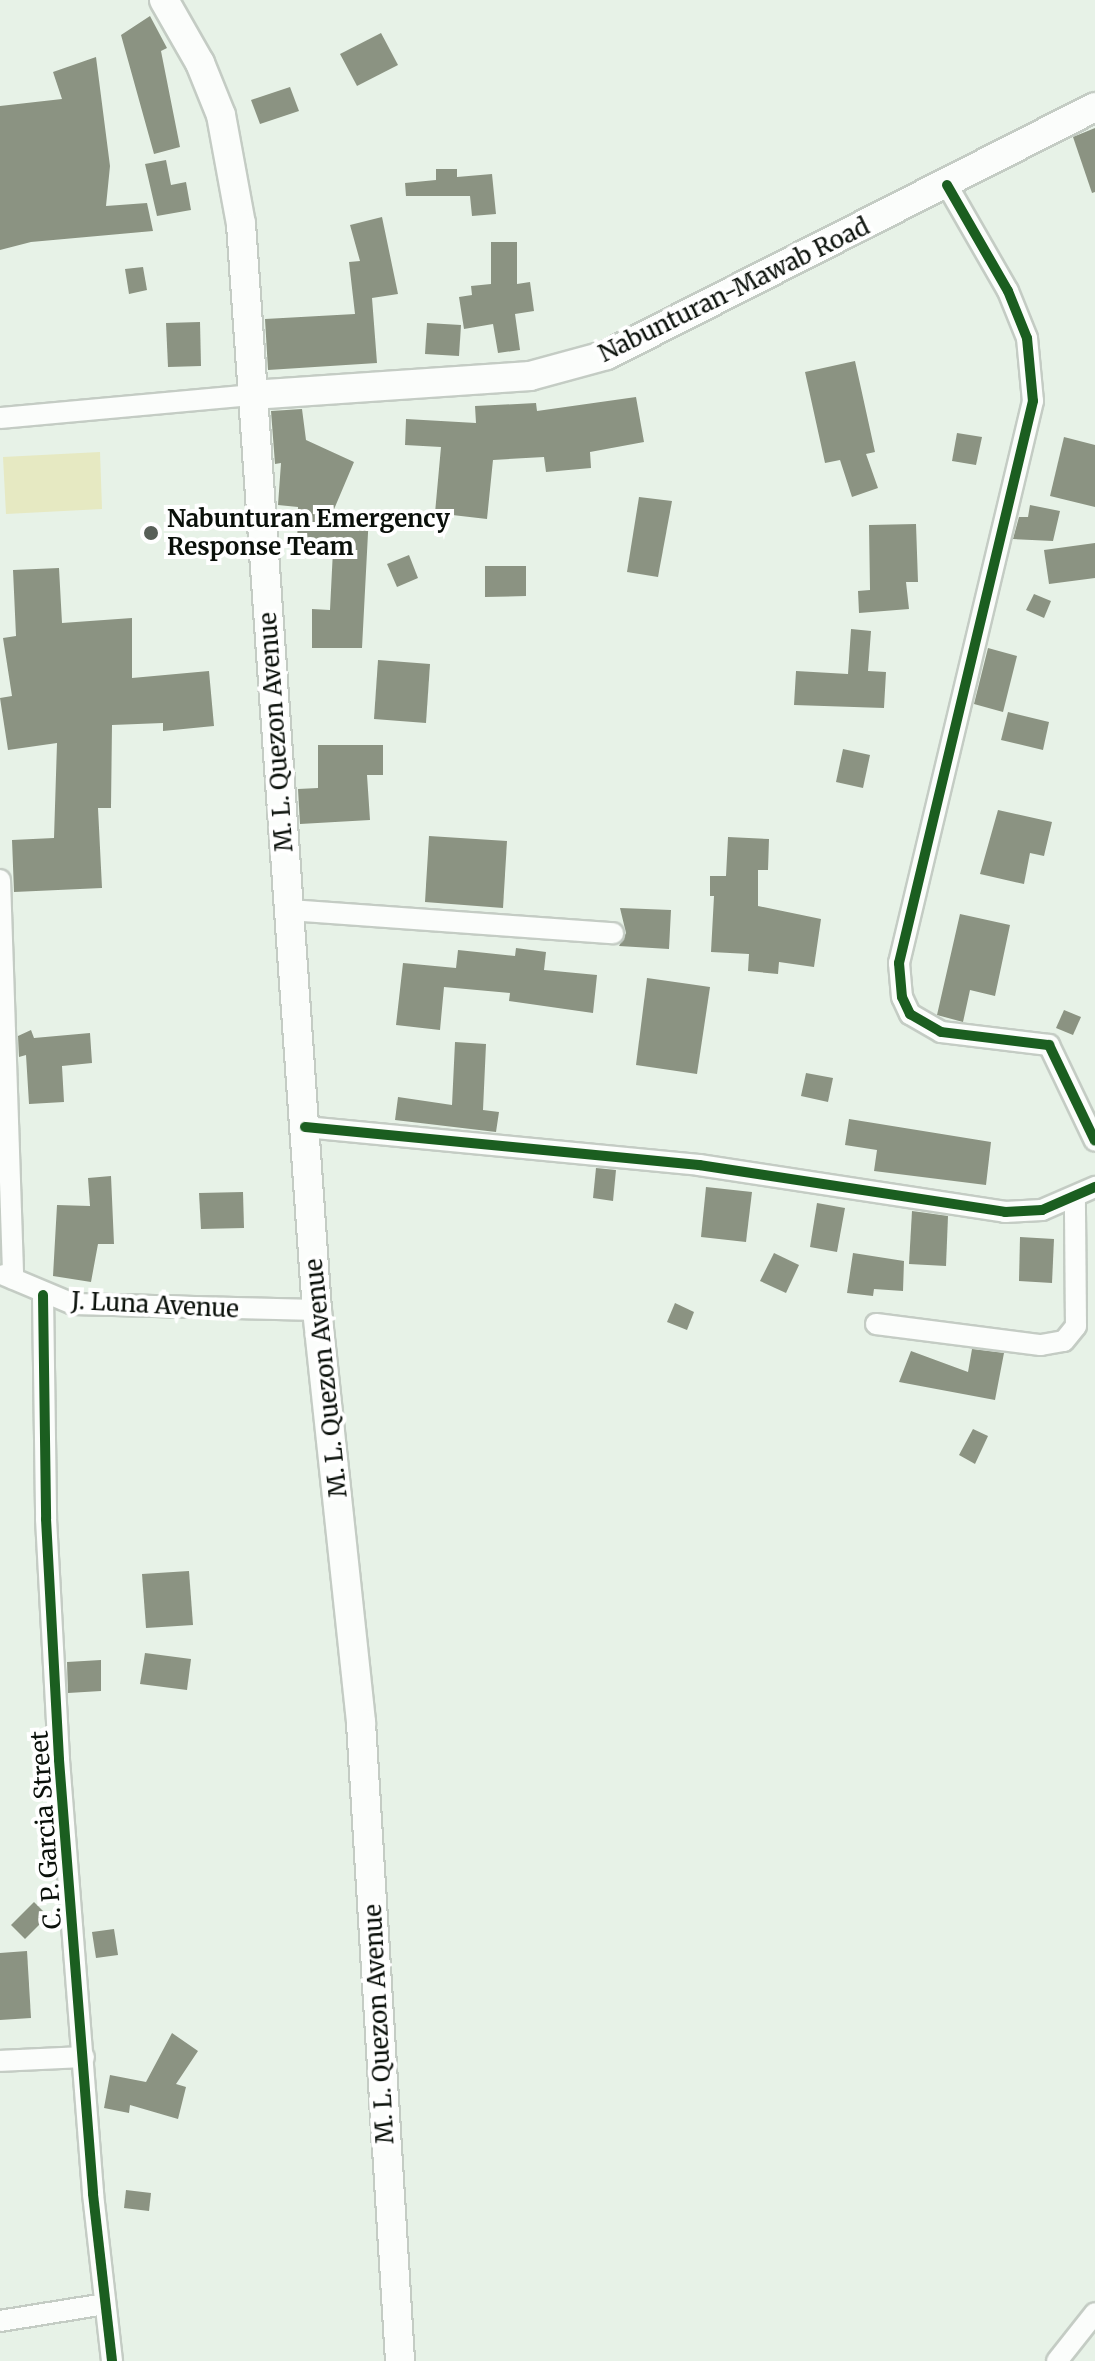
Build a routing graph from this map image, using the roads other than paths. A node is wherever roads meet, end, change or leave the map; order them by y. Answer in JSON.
{"nodes":[{"id":1,"x":164,"y":0,"type":"edge"},
{"id":2,"x":1095,"y":107,"type":"edge"},
{"id":3,"x":947,"y":185,"type":"junction"},
{"id":4,"x":252,"y":395,"type":"junction"},
{"id":5,"x":0,"y":418,"type":"edge"},
{"id":6,"x":0,"y":880,"type":"edge"},
{"id":7,"x":289,"y":910,"type":"junction"},
{"id":8,"x":613,"y":933,"type":"dead end"},
{"id":9,"x":305,"y":1127,"type":"junction"},
{"id":10,"x":1095,"y":1141,"type":"edge"},
{"id":11,"x":1095,"y":1187,"type":"edge"},
{"id":12,"x":1075,"y":1200,"type":"junction"},
{"id":13,"x":7,"y":1276,"type":"edge"},
{"id":14,"x":43,"y":1295,"type":"junction"},
{"id":15,"x":317,"y":1310,"type":"junction"},
{"id":16,"x":876,"y":1324,"type":"dead end"},
{"id":17,"x":84,"y":2057,"type":"junction"},
{"id":18,"x":0,"y":2061,"type":"edge"},
{"id":19,"x":105,"y":2304,"type":"junction"},
{"id":20,"x":1095,"y":2313,"type":"edge"},
{"id":21,"x":0,"y":2321,"type":"edge"},
{"id":22,"x":112,"y":2361,"type":"edge"},
{"id":23,"x":400,"y":2361,"type":"edge"},
{"id":24,"x":1057,"y":2361,"type":"edge"}],
"edges":[{"from":1,"to":4,"type":"main road","name":"M. L. Quezon Avenue"},
{"from":2,"to":3,"type":"main road","name":"Nabunturan-Mawab Road"},
{"from":3,"to":4,"type":"main road","name":"Nabunturan-Mawab Road"},
{"from":3,"to":10,"type":"street"},
{"from":4,"to":5,"type":"street"},
{"from":4,"to":7,"type":"main road","name":"M. L. Quezon Avenue"},
{"from":6,"to":13,"type":"street"},
{"from":7,"to":8,"type":"street"},
{"from":7,"to":9,"type":"main road","name":"M. L. Quezon Avenue"},
{"from":9,"to":12,"type":"street"},
{"from":9,"to":15,"type":"main road","name":"M. L. Quezon Avenue"},
{"from":11,"to":12,"type":"street"},
{"from":12,"to":16,"type":"street"},
{"from":13,"to":14,"type":"street","name":"J. Luna Avenue"},
{"from":14,"to":15,"type":"street","name":"J. Luna Avenue"},
{"from":14,"to":17,"type":"street","name":"C. P. Garcia Street"},
{"from":15,"to":23,"type":"main road","name":"M. L. Quezon Avenue"},
{"from":17,"to":18,"type":"street"},
{"from":17,"to":19,"type":"street","name":"C. P. Garcia Street"},
{"from":19,"to":21,"type":"street"},
{"from":19,"to":22,"type":"street","name":"C. P. Garcia Street"},
{"from":20,"to":24,"type":"street"}]}
